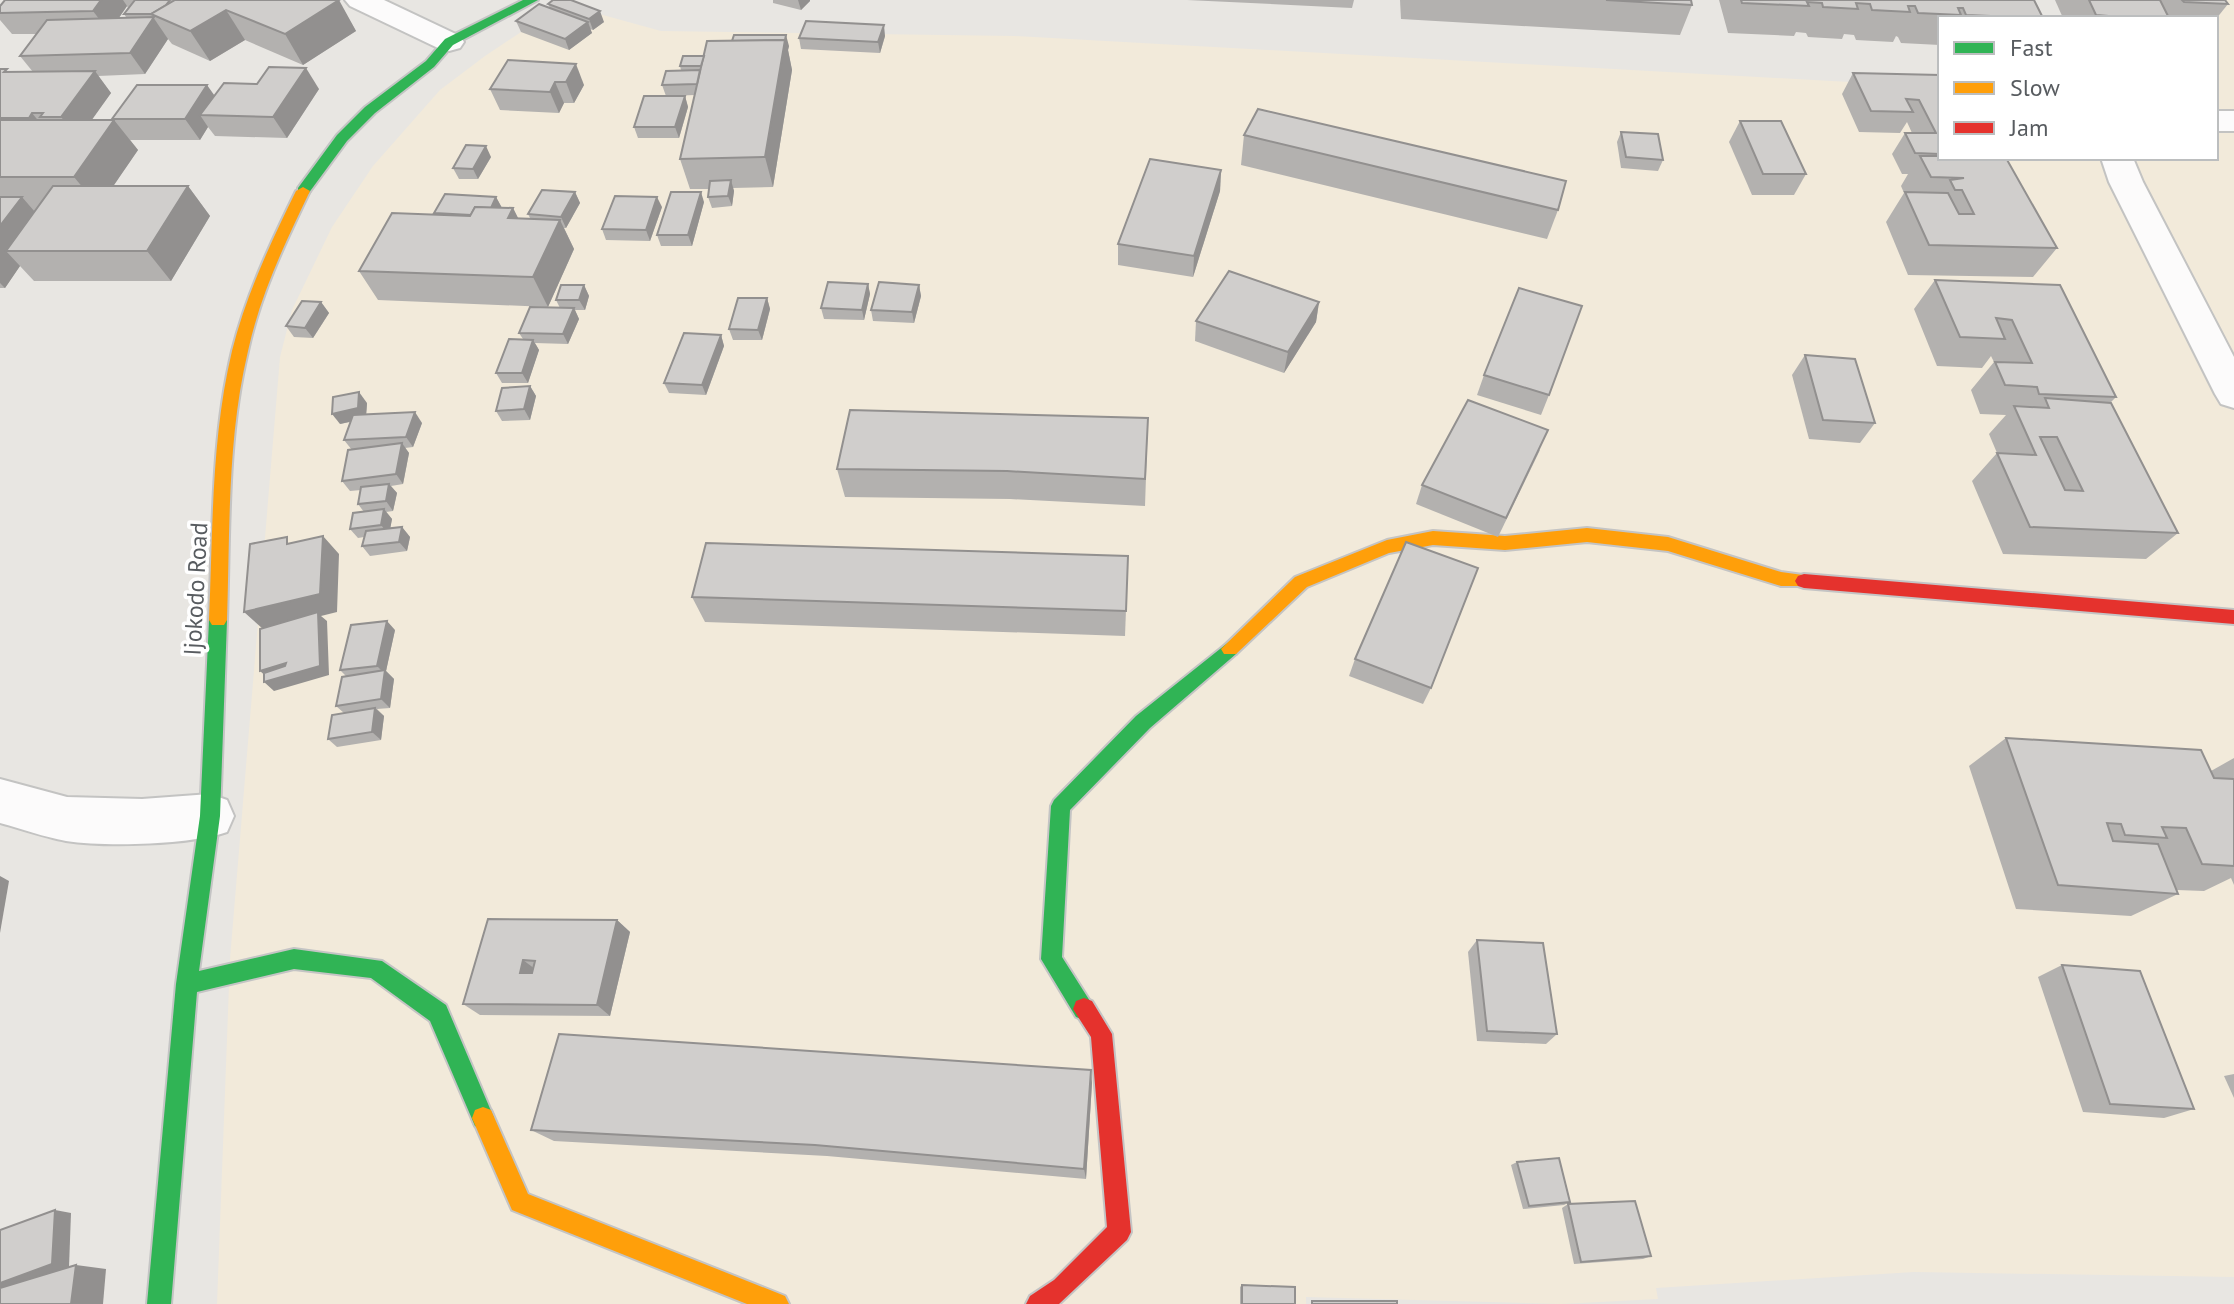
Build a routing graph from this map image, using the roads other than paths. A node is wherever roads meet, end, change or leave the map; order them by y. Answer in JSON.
{"nodes":[{"id":1,"x":360,"y":0,"type":"edge"},
{"id":2,"x":532,"y":0,"type":"edge"},
{"id":3,"x":449,"y":42,"type":"junction"},
{"id":4,"x":2118,"y":160,"type":"edge"},
{"id":5,"x":2234,"y":394,"type":"edge"},
{"id":6,"x":2234,"y":617,"type":"edge"},
{"id":7,"x":0,"y":801,"type":"edge"},
{"id":8,"x":210,"y":816,"type":"junction"},
{"id":9,"x":187,"y":984,"type":"junction"},
{"id":10,"x":159,"y":1304,"type":"edge"},
{"id":11,"x":777,"y":1304,"type":"edge"},
{"id":12,"x":1038,"y":1304,"type":"edge"}],
"edges":[{"from":1,"to":3,"type":"street"},
{"from":2,"to":3,"type":"street","name":"Ijokodo Road"},
{"from":3,"to":8,"type":"street","name":"Ijokodo Road"},
{"from":4,"to":5,"type":"street"},
{"from":6,"to":12,"type":"street"},
{"from":7,"to":8,"type":"street"},
{"from":8,"to":9,"type":"street","name":"Ijokodo Road"},
{"from":9,"to":10,"type":"street","name":"Ijokodo Road"},
{"from":9,"to":11,"type":"street"}]}
